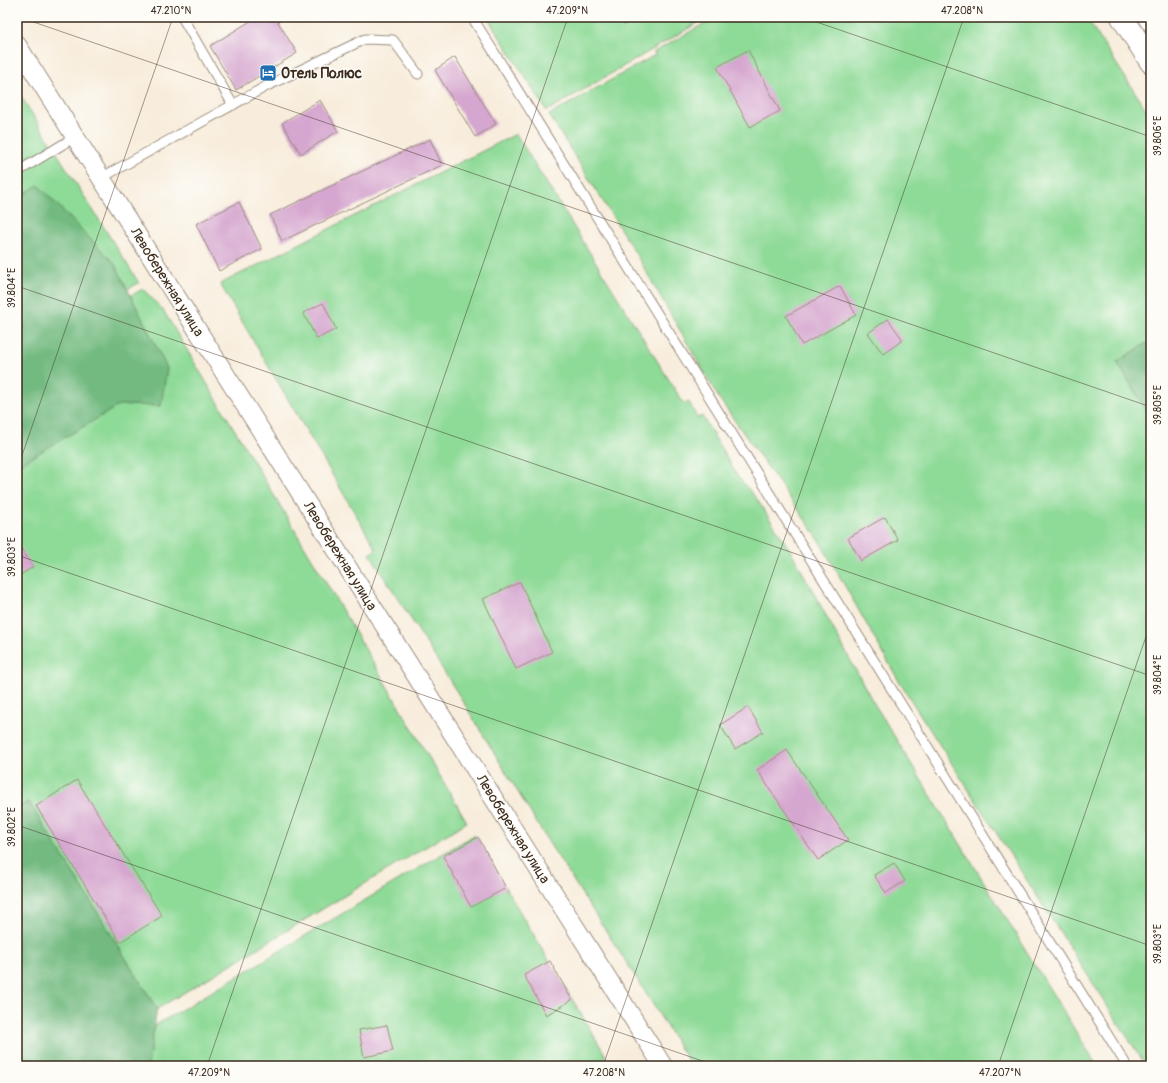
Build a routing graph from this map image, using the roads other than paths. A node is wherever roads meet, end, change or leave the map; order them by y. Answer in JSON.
{"nodes":[{"id":1,"x":182,"y":17,"type":"edge"},
{"id":2,"x":472,"y":17,"type":"edge"},
{"id":3,"x":1122,"y":17,"type":"edge"},
{"id":4,"x":1149,"y":17,"type":"edge"},
{"id":5,"x":1151,"y":20,"type":"edge"},
{"id":6,"x":17,"y":45,"type":"edge"},
{"id":7,"x":1151,"y":62,"type":"edge"},
{"id":8,"x":418,"y":74,"type":"dead end"},
{"id":9,"x":233,"y":105,"type":"junction"},
{"id":10,"x":75,"y":137,"type":"junction"},
{"id":11,"x":17,"y":172,"type":"edge"},
{"id":12,"x":101,"y":178,"type":"junction"},
{"id":13,"x":663,"y":1066,"type":"edge"},
{"id":14,"x":1127,"y":1066,"type":"edge"}],
"edges":[{"from":1,"to":9,"type":"lane"},
{"from":2,"to":14,"type":"lane"},
{"from":3,"to":7,"type":"main road"},
{"from":4,"to":5,"type":"main road"},
{"from":6,"to":10,"type":"street","name":"Левобережная улица"},
{"from":8,"to":9,"type":"lane"},
{"from":9,"to":12,"type":"lane"},
{"from":10,"to":11,"type":"lane"},
{"from":10,"to":12,"type":"street","name":"Левобережная улица"},
{"from":12,"to":13,"type":"street","name":"Левобережная улица"}]}
